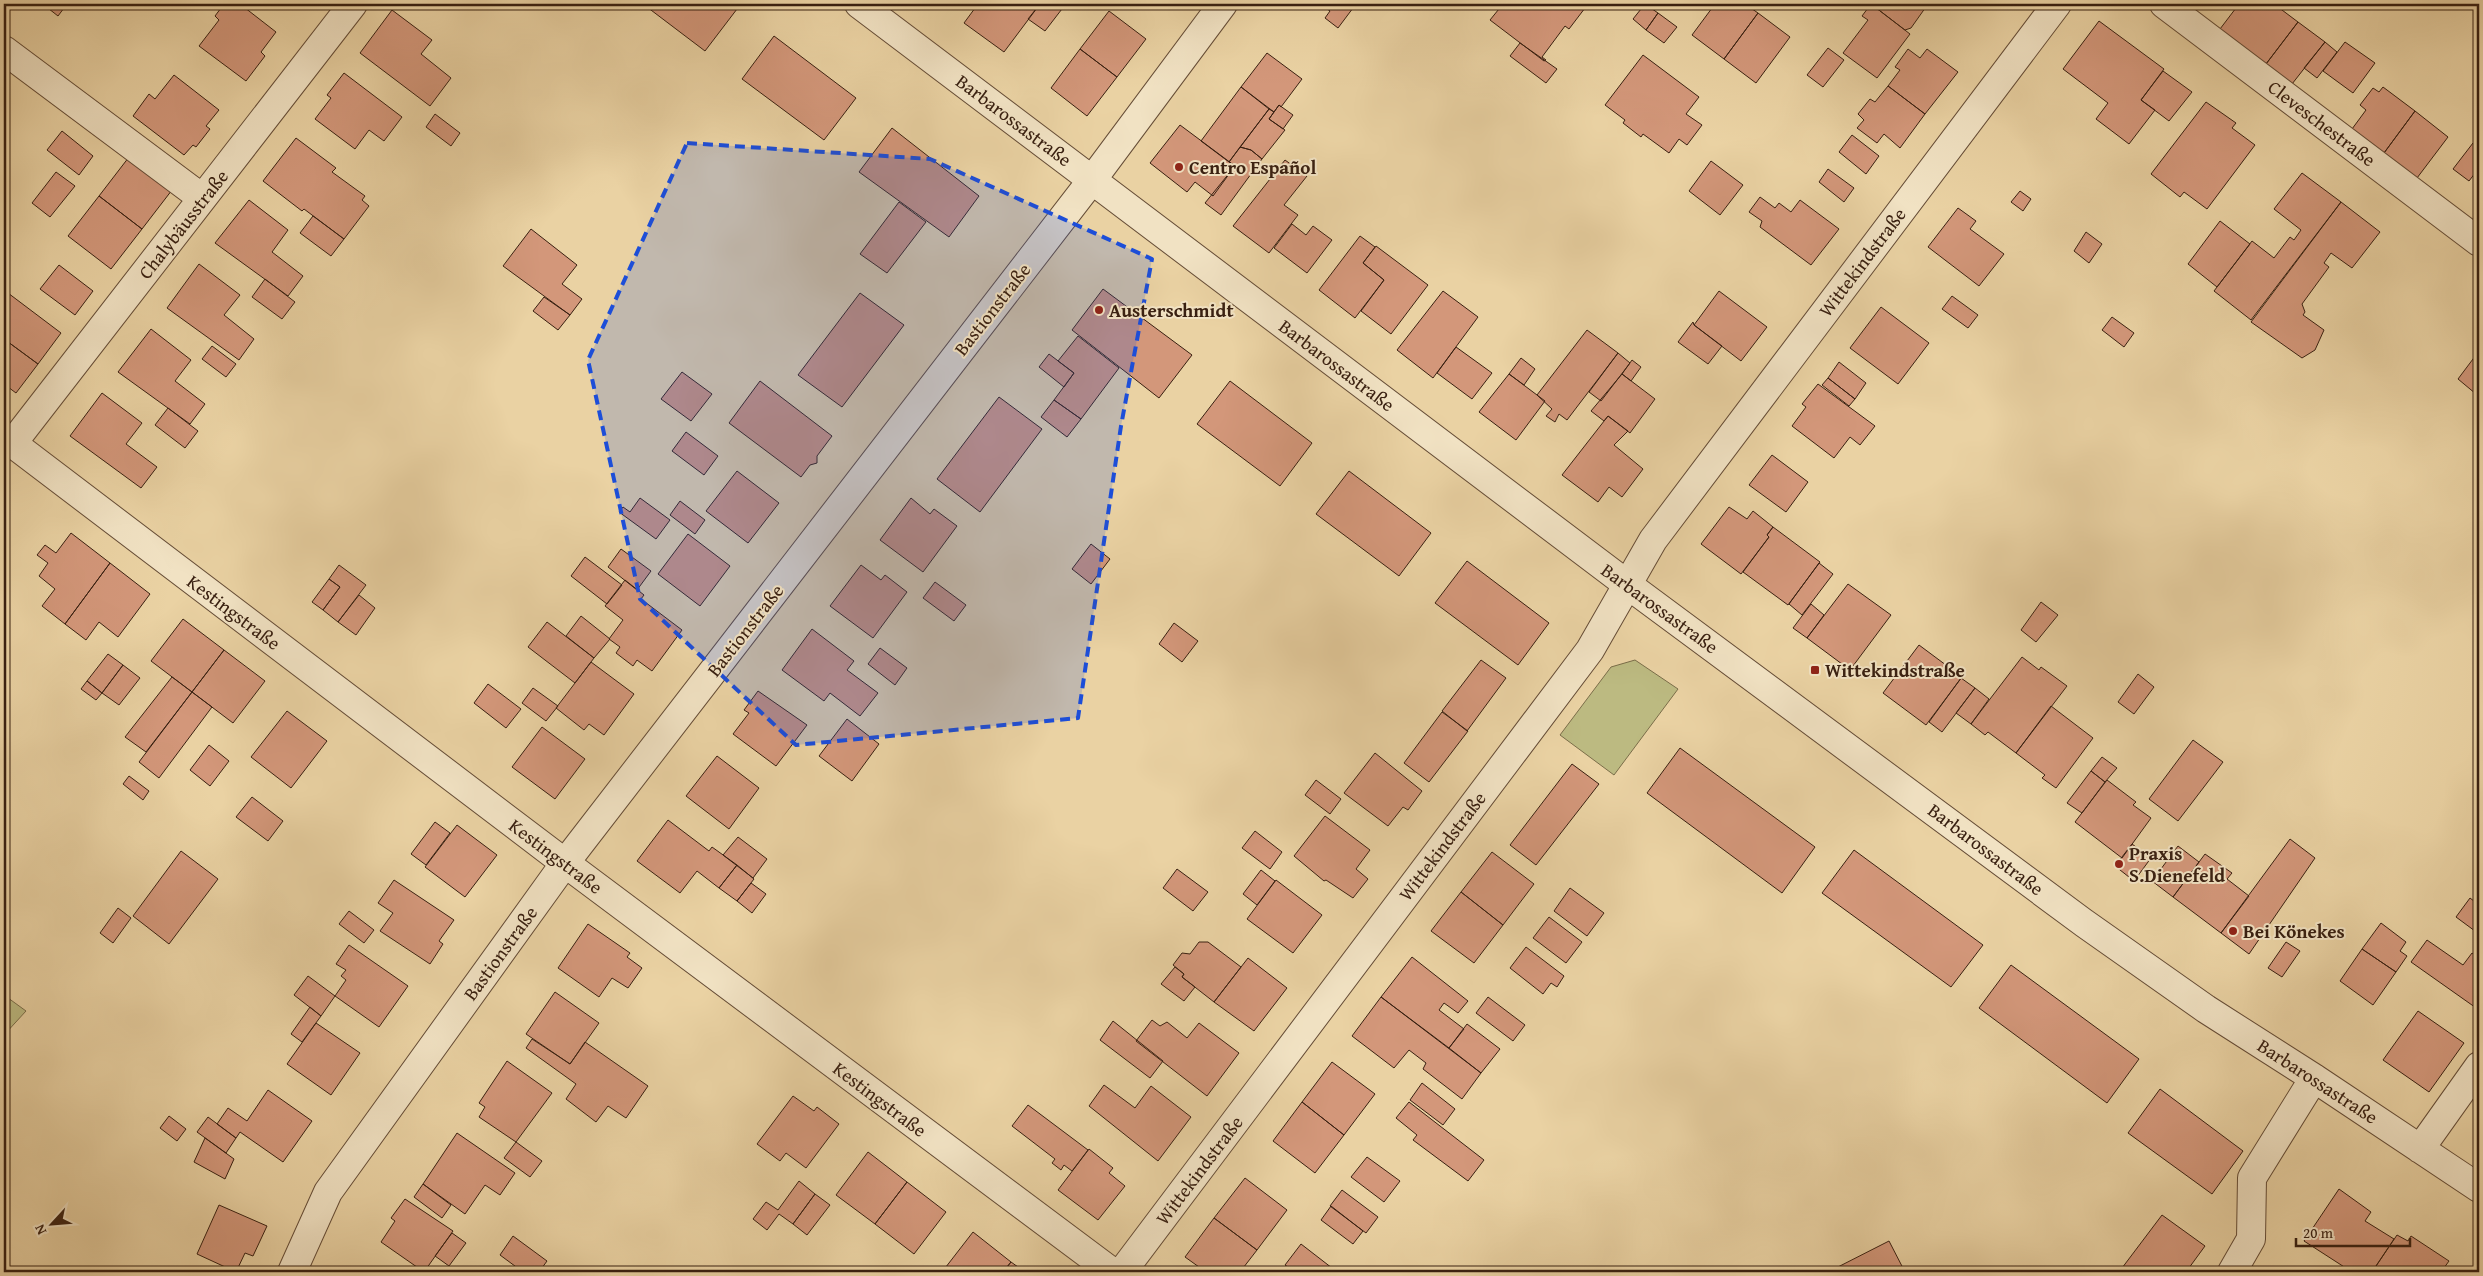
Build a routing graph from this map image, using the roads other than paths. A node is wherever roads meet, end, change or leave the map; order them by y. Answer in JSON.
{"nodes":[{"id":1,"x":353,"y":4,"type":"edge"},
{"id":2,"x":859,"y":4,"type":"edge"},
{"id":3,"x":1223,"y":4,"type":"edge"},
{"id":4,"x":2057,"y":4,"type":"edge"},
{"id":5,"x":2164,"y":4,"type":"edge"},
{"id":6,"x":4,"y":50,"type":"edge"},
{"id":7,"x":1092,"y":180,"type":"junction"},
{"id":8,"x":202,"y":198,"type":"junction"},
{"id":9,"x":2479,"y":242,"type":"edge"},
{"id":10,"x":8,"y":440,"type":"edge"},
{"id":11,"x":1628,"y":585,"type":"junction"},
{"id":12,"x":565,"y":863,"type":"junction"},
{"id":13,"x":2479,"y":1066,"type":"edge"},
{"id":14,"x":2314,"y":1078,"type":"junction"},
{"id":15,"x":2420,"y":1149,"type":"junction"},
{"id":16,"x":2479,"y":1188,"type":"edge"},
{"id":17,"x":292,"y":1272,"type":"edge"},
{"id":18,"x":1112,"y":1272,"type":"edge"},
{"id":19,"x":1122,"y":1272,"type":"edge"},
{"id":20,"x":2232,"y":1272,"type":"edge"}],
"edges":[{"from":1,"to":8,"type":"street","name":"Chalybäusstraße"},
{"from":2,"to":7,"type":"street","name":"Barbarossastraße"},
{"from":3,"to":7,"type":"street","name":"Bastionstraße"},
{"from":4,"to":11,"type":"street","name":"Wittekindstraße"},
{"from":5,"to":9,"type":"street","name":"Cleveschestraße"},
{"from":6,"to":8,"type":"street"},
{"from":7,"to":11,"type":"street","name":"Barbarossastraße"},
{"from":7,"to":12,"type":"street","name":"Bastionstraße"},
{"from":8,"to":10,"type":"street","name":"Chalybäusstraße"},
{"from":10,"to":12,"type":"street","name":"Kestingstraße"},
{"from":11,"to":14,"type":"street","name":"Barbarossastraße"},
{"from":11,"to":19,"type":"street","name":"Wittekindstraße"},
{"from":12,"to":17,"type":"street","name":"Bastionstraße"},
{"from":12,"to":18,"type":"street","name":"Kestingstraße"},
{"from":13,"to":15,"type":"street"},
{"from":14,"to":15,"type":"street","name":"Barbarossastraße"},
{"from":14,"to":20,"type":"street"},
{"from":15,"to":16,"type":"street","name":"Barbarossastraße"}]}
